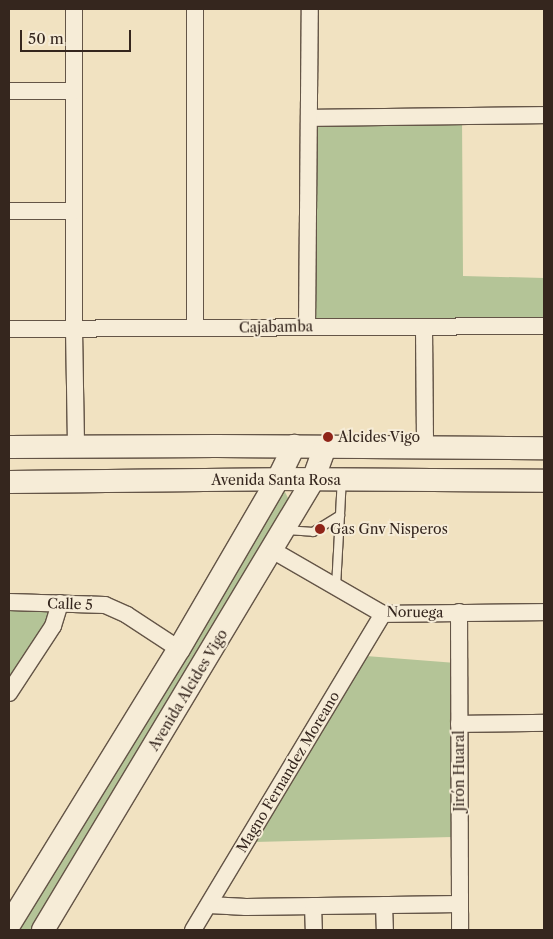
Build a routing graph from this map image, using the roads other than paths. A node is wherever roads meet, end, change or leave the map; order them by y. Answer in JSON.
{"nodes":[{"id":1,"x":74,"y":9,"type":"edge"},
{"id":2,"x":195,"y":9,"type":"edge"},
{"id":3,"x":310,"y":9,"type":"edge"},
{"id":4,"x":9,"y":91,"type":"edge"},
{"id":5,"x":74,"y":91,"type":"junction"},
{"id":6,"x":544,"y":115,"type":"edge"},
{"id":7,"x":309,"y":118,"type":"junction"},
{"id":8,"x":9,"y":211,"type":"edge"},
{"id":9,"x":74,"y":211,"type":"junction"},
{"id":10,"x":544,"y":326,"type":"edge"},
{"id":11,"x":308,"y":327,"type":"junction"},
{"id":12,"x":424,"y":327,"type":"junction"},
{"id":13,"x":195,"y":328,"type":"junction"},
{"id":14,"x":9,"y":329,"type":"edge"},
{"id":15,"x":74,"y":329,"type":"junction"},
{"id":16,"x":294,"y":446,"type":"junction"},
{"id":17,"x":9,"y":447,"type":"edge"},
{"id":18,"x":76,"y":447,"type":"junction"},
{"id":19,"x":325,"y":447,"type":"junction"},
{"id":20,"x":425,"y":447,"type":"junction"},
{"id":21,"x":544,"y":448,"type":"edge"},
{"id":22,"x":278,"y":479,"type":"junction"},
{"id":23,"x":313,"y":480,"type":"junction"},
{"id":24,"x":342,"y":480,"type":"junction"},
{"id":25,"x":544,"y":481,"type":"edge"},
{"id":26,"x":9,"y":482,"type":"edge"},
{"id":27,"x":340,"y":516,"type":"junction"},
{"id":28,"x":284,"y":530,"type":"junction"},
{"id":29,"x":272,"y":550,"type":"junction"},
{"id":30,"x":336,"y":587,"type":"junction"},
{"id":31,"x":9,"y":602,"type":"edge"},
{"id":32,"x":60,"y":603,"type":"junction"},
{"id":33,"x":459,"y":612,"type":"junction"},
{"id":34,"x":544,"y":612,"type":"edge"},
{"id":35,"x":383,"y":614,"type":"junction"},
{"id":36,"x":179,"y":649,"type":"junction"},
{"id":37,"x":9,"y":693,"type":"edge"},
{"id":38,"x":544,"y":723,"type":"edge"},
{"id":39,"x":459,"y":724,"type":"junction"},
{"id":40,"x":460,"y":904,"type":"junction"},
{"id":41,"x":209,"y":905,"type":"junction"},
{"id":42,"x":384,"y":905,"type":"junction"},
{"id":43,"x":313,"y":906,"type":"junction"},
{"id":44,"x":9,"y":925,"type":"edge"},
{"id":45,"x":43,"y":930,"type":"edge"},
{"id":46,"x":193,"y":930,"type":"edge"},
{"id":47,"x":314,"y":930,"type":"edge"},
{"id":48,"x":384,"y":930,"type":"edge"},
{"id":49,"x":460,"y":930,"type":"edge"}],
"edges":[{"from":1,"to":5,"type":"street"},
{"from":2,"to":13,"type":"street"},
{"from":3,"to":7,"type":"street"},
{"from":4,"to":5,"type":"street"},
{"from":5,"to":9,"type":"street"},
{"from":6,"to":7,"type":"street"},
{"from":7,"to":11,"type":"street"},
{"from":8,"to":9,"type":"street"},
{"from":9,"to":15,"type":"street"},
{"from":10,"to":12,"type":"street","name":"Cajabamba"},
{"from":11,"to":12,"type":"street","name":"Cajabamba"},
{"from":11,"to":13,"type":"street","name":"Cajabamba"},
{"from":12,"to":20,"type":"street"},
{"from":13,"to":15,"type":"street","name":"Cajabamba"},
{"from":14,"to":15,"type":"street","name":"Cajabamba"},
{"from":15,"to":18,"type":"street"},
{"from":16,"to":18,"type":"street"},
{"from":16,"to":19,"type":"street"},
{"from":16,"to":22,"type":"street","name":"Avenida Alcides Vigo"},
{"from":17,"to":18,"type":"street"},
{"from":19,"to":20,"type":"street"},
{"from":19,"to":23,"type":"street","name":"Avenida Alcides Vigo"},
{"from":20,"to":21,"type":"street"},
{"from":22,"to":23,"type":"street","name":"Avenida Santa Rosa"},
{"from":22,"to":26,"type":"street","name":"Avenida Santa Rosa"},
{"from":22,"to":36,"type":"street","name":"Avenida Alcides Vigo"},
{"from":23,"to":24,"type":"street","name":"Avenida Santa Rosa"},
{"from":23,"to":28,"type":"street","name":"Avenida Alcides Vigo"},
{"from":24,"to":25,"type":"street","name":"Avenida Santa Rosa"},
{"from":24,"to":27,"type":"lane"},
{"from":27,"to":28,"type":"lane"},
{"from":27,"to":30,"type":"lane"},
{"from":28,"to":29,"type":"street","name":"Avenida Alcides Vigo"},
{"from":29,"to":30,"type":"street","name":"Noruega"},
{"from":29,"to":45,"type":"street","name":"Avenida Alcides Vigo"},
{"from":30,"to":35,"type":"street","name":"Noruega"},
{"from":31,"to":32,"type":"street","name":"Calle 5"},
{"from":32,"to":36,"type":"street","name":"Calle 5"},
{"from":32,"to":37,"type":"street"},
{"from":33,"to":34,"type":"street","name":"Noruega"},
{"from":33,"to":35,"type":"street","name":"Noruega"},
{"from":33,"to":39,"type":"street","name":"Jirón Huaral"},
{"from":35,"to":41,"type":"street","name":"Magno Fernandez Moreano"},
{"from":36,"to":44,"type":"street","name":"Avenida Alcides Vigo"},
{"from":38,"to":39,"type":"street"},
{"from":39,"to":40,"type":"street","name":"Jirón Huaral"},
{"from":40,"to":42,"type":"street"},
{"from":40,"to":49,"type":"street","name":"Jirón Huaral"},
{"from":41,"to":43,"type":"street"},
{"from":41,"to":46,"type":"street","name":"Magno Fernandez Moreano"},
{"from":42,"to":43,"type":"street"},
{"from":42,"to":48,"type":"street"},
{"from":43,"to":47,"type":"street"}]}
